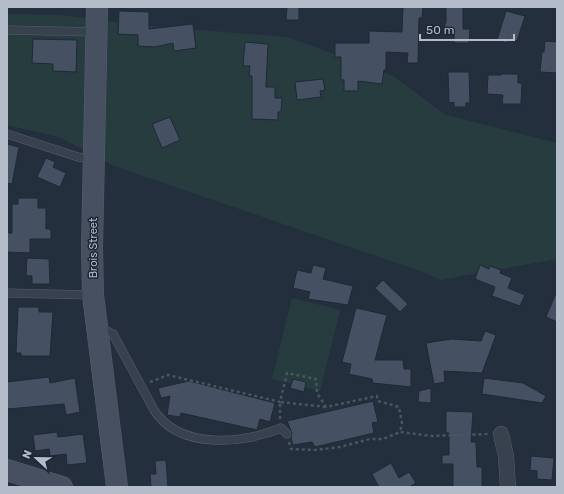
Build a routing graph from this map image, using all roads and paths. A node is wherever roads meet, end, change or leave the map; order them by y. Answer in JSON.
{"nodes":[{"id":1,"x":97,"y":7,"type":"edge"},
{"id":2,"x":7,"y":30,"type":"edge"},
{"id":3,"x":97,"y":32,"type":"junction"},
{"id":4,"x":7,"y":134,"type":"edge"},
{"id":5,"x":95,"y":159,"type":"junction"},
{"id":6,"x":7,"y":293,"type":"edge"},
{"id":7,"x":93,"y":295,"type":"junction"},
{"id":8,"x":96,"y":326,"type":"junction"},
{"id":9,"x":142,"y":385,"type":"junction"},
{"id":10,"x":280,"y":402,"type":"junction"},
{"id":11,"x":326,"y":407,"type":"junction"},
{"id":12,"x":281,"y":428,"type":"junction"},
{"id":13,"x":400,"y":432,"type":"junction"},
{"id":14,"x":286,"y":434,"type":"joint"},
{"id":15,"x":501,"y":434,"type":"joint"},
{"id":16,"x":7,"y":470,"type":"edge"},
{"id":17,"x":62,"y":487,"type":"edge"},
{"id":18,"x":117,"y":487,"type":"edge"},
{"id":19,"x":508,"y":487,"type":"edge"}],
"edges":[{"from":1,"to":3,"type":"main road","name":"Brois Street"},
{"from":2,"to":3,"type":"lane"},
{"from":3,"to":5,"type":"main road","name":"Brois Street"},
{"from":4,"to":5,"type":"lane"},
{"from":5,"to":7,"type":"main road","name":"Brois Street"},
{"from":6,"to":7,"type":"lane"},
{"from":7,"to":8,"type":"main road","name":"Brois Street"},
{"from":8,"to":9,"type":"lane"},
{"from":8,"to":18,"type":"main road","name":"Brois Street"},
{"from":9,"to":10,"type":"path"},
{"from":9,"to":12,"type":"lane"},
{"from":10,"to":11,"type":"path"},
{"from":10,"to":11,"type":"path"},
{"from":10,"to":12,"type":"path"},
{"from":11,"to":13,"type":"path"},
{"from":12,"to":14,"type":"lane"},
{"from":13,"to":14,"type":"path"},
{"from":13,"to":15,"type":"path"},
{"from":15,"to":19,"type":"street"},
{"from":16,"to":17,"type":"main road"}]}
